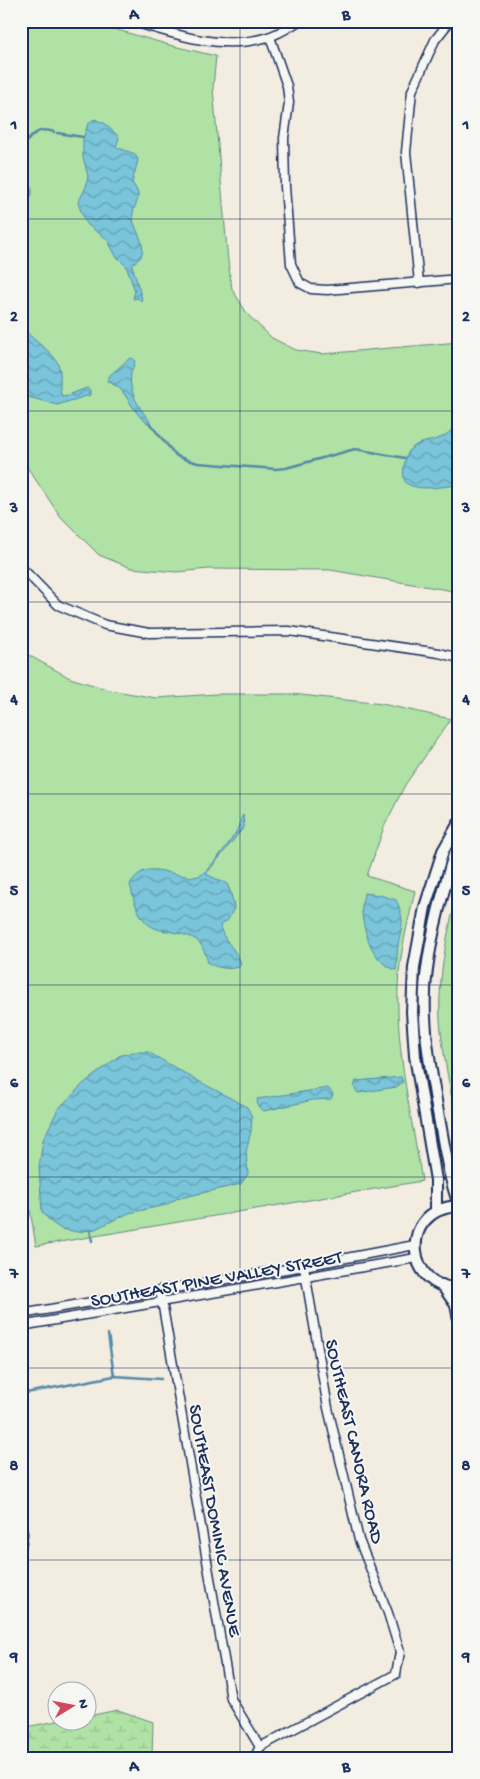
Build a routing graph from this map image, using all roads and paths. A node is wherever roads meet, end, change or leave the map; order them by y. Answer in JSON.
{"nodes":[{"id":1,"x":131,"y":21,"type":"edge"},
{"id":2,"x":299,"y":21,"type":"edge"},
{"id":3,"x":450,"y":21,"type":"edge"},
{"id":4,"x":270,"y":37,"type":"junction"},
{"id":5,"x":459,"y":279,"type":"edge"},
{"id":6,"x":419,"y":283,"type":"junction"},
{"id":7,"x":21,"y":567,"type":"edge"},
{"id":8,"x":459,"y":658,"type":"edge"},
{"id":9,"x":459,"y":823,"type":"edge"},
{"id":10,"x":459,"y":847,"type":"edge"},
{"id":11,"x":459,"y":1205,"type":"edge"},
{"id":12,"x":436,"y":1211,"type":"junction"},
{"id":13,"x":415,"y":1245,"type":"junction"},
{"id":14,"x":416,"y":1258,"type":"junction"},
{"id":15,"x":304,"y":1266,"type":"junction"},
{"id":16,"x":306,"y":1278,"type":"junction"},
{"id":17,"x":442,"y":1285,"type":"junction"},
{"id":18,"x":459,"y":1286,"type":"edge"},
{"id":19,"x":160,"y":1290,"type":"junction"},
{"id":20,"x":162,"y":1302,"type":"junction"},
{"id":21,"x":21,"y":1314,"type":"edge"},
{"id":22,"x":459,"y":1319,"type":"edge"},
{"id":23,"x":21,"y":1326,"type":"edge"},
{"id":24,"x":21,"y":1523,"type":"edge"},
{"id":25,"x":21,"y":1548,"type":"edge"},
{"id":26,"x":260,"y":1747,"type":"junction"},
{"id":27,"x":254,"y":1758,"type":"edge"}],
"edges":[{"from":1,"to":4,"type":"street"},
{"from":2,"to":4,"type":"street"},
{"from":3,"to":6,"type":"street"},
{"from":4,"to":6,"type":"street"},
{"from":5,"to":6,"type":"street"},
{"from":7,"to":8,"type":"street"},
{"from":9,"to":12,"type":"street"},
{"from":10,"to":11,"type":"street"},
{"from":11,"to":12,"type":"street"},
{"from":12,"to":13,"type":"street"},
{"from":13,"to":14,"type":"street"},
{"from":13,"to":15,"type":"street","name":"SOUTHEAST PINE VALLEY STREET"},
{"from":14,"to":16,"type":"street","name":"SOUTHEAST PINE VALLEY STREET"},
{"from":14,"to":17,"type":"street"},
{"from":15,"to":16,"type":"street","name":"SOUTHEAST CANORA ROAD"},
{"from":15,"to":19,"type":"street","name":"SOUTHEAST PINE VALLEY STREET"},
{"from":16,"to":20,"type":"street","name":"SOUTHEAST PINE VALLEY STREET"},
{"from":16,"to":26,"type":"street","name":"SOUTHEAST CANORA ROAD"},
{"from":17,"to":18,"type":"street"},
{"from":17,"to":22,"type":"street"},
{"from":19,"to":20,"type":"street","name":"SOUTHEAST DOMINIC AVENUE"},
{"from":19,"to":21,"type":"street","name":"SOUTHEAST PINE VALLEY STREET"},
{"from":20,"to":23,"type":"street","name":"SOUTHEAST PINE VALLEY STREET"},
{"from":20,"to":26,"type":"street","name":"SOUTHEAST DOMINIC AVENUE"},
{"from":24,"to":25,"type":"street"},
{"from":26,"to":27,"type":"street"}]}
